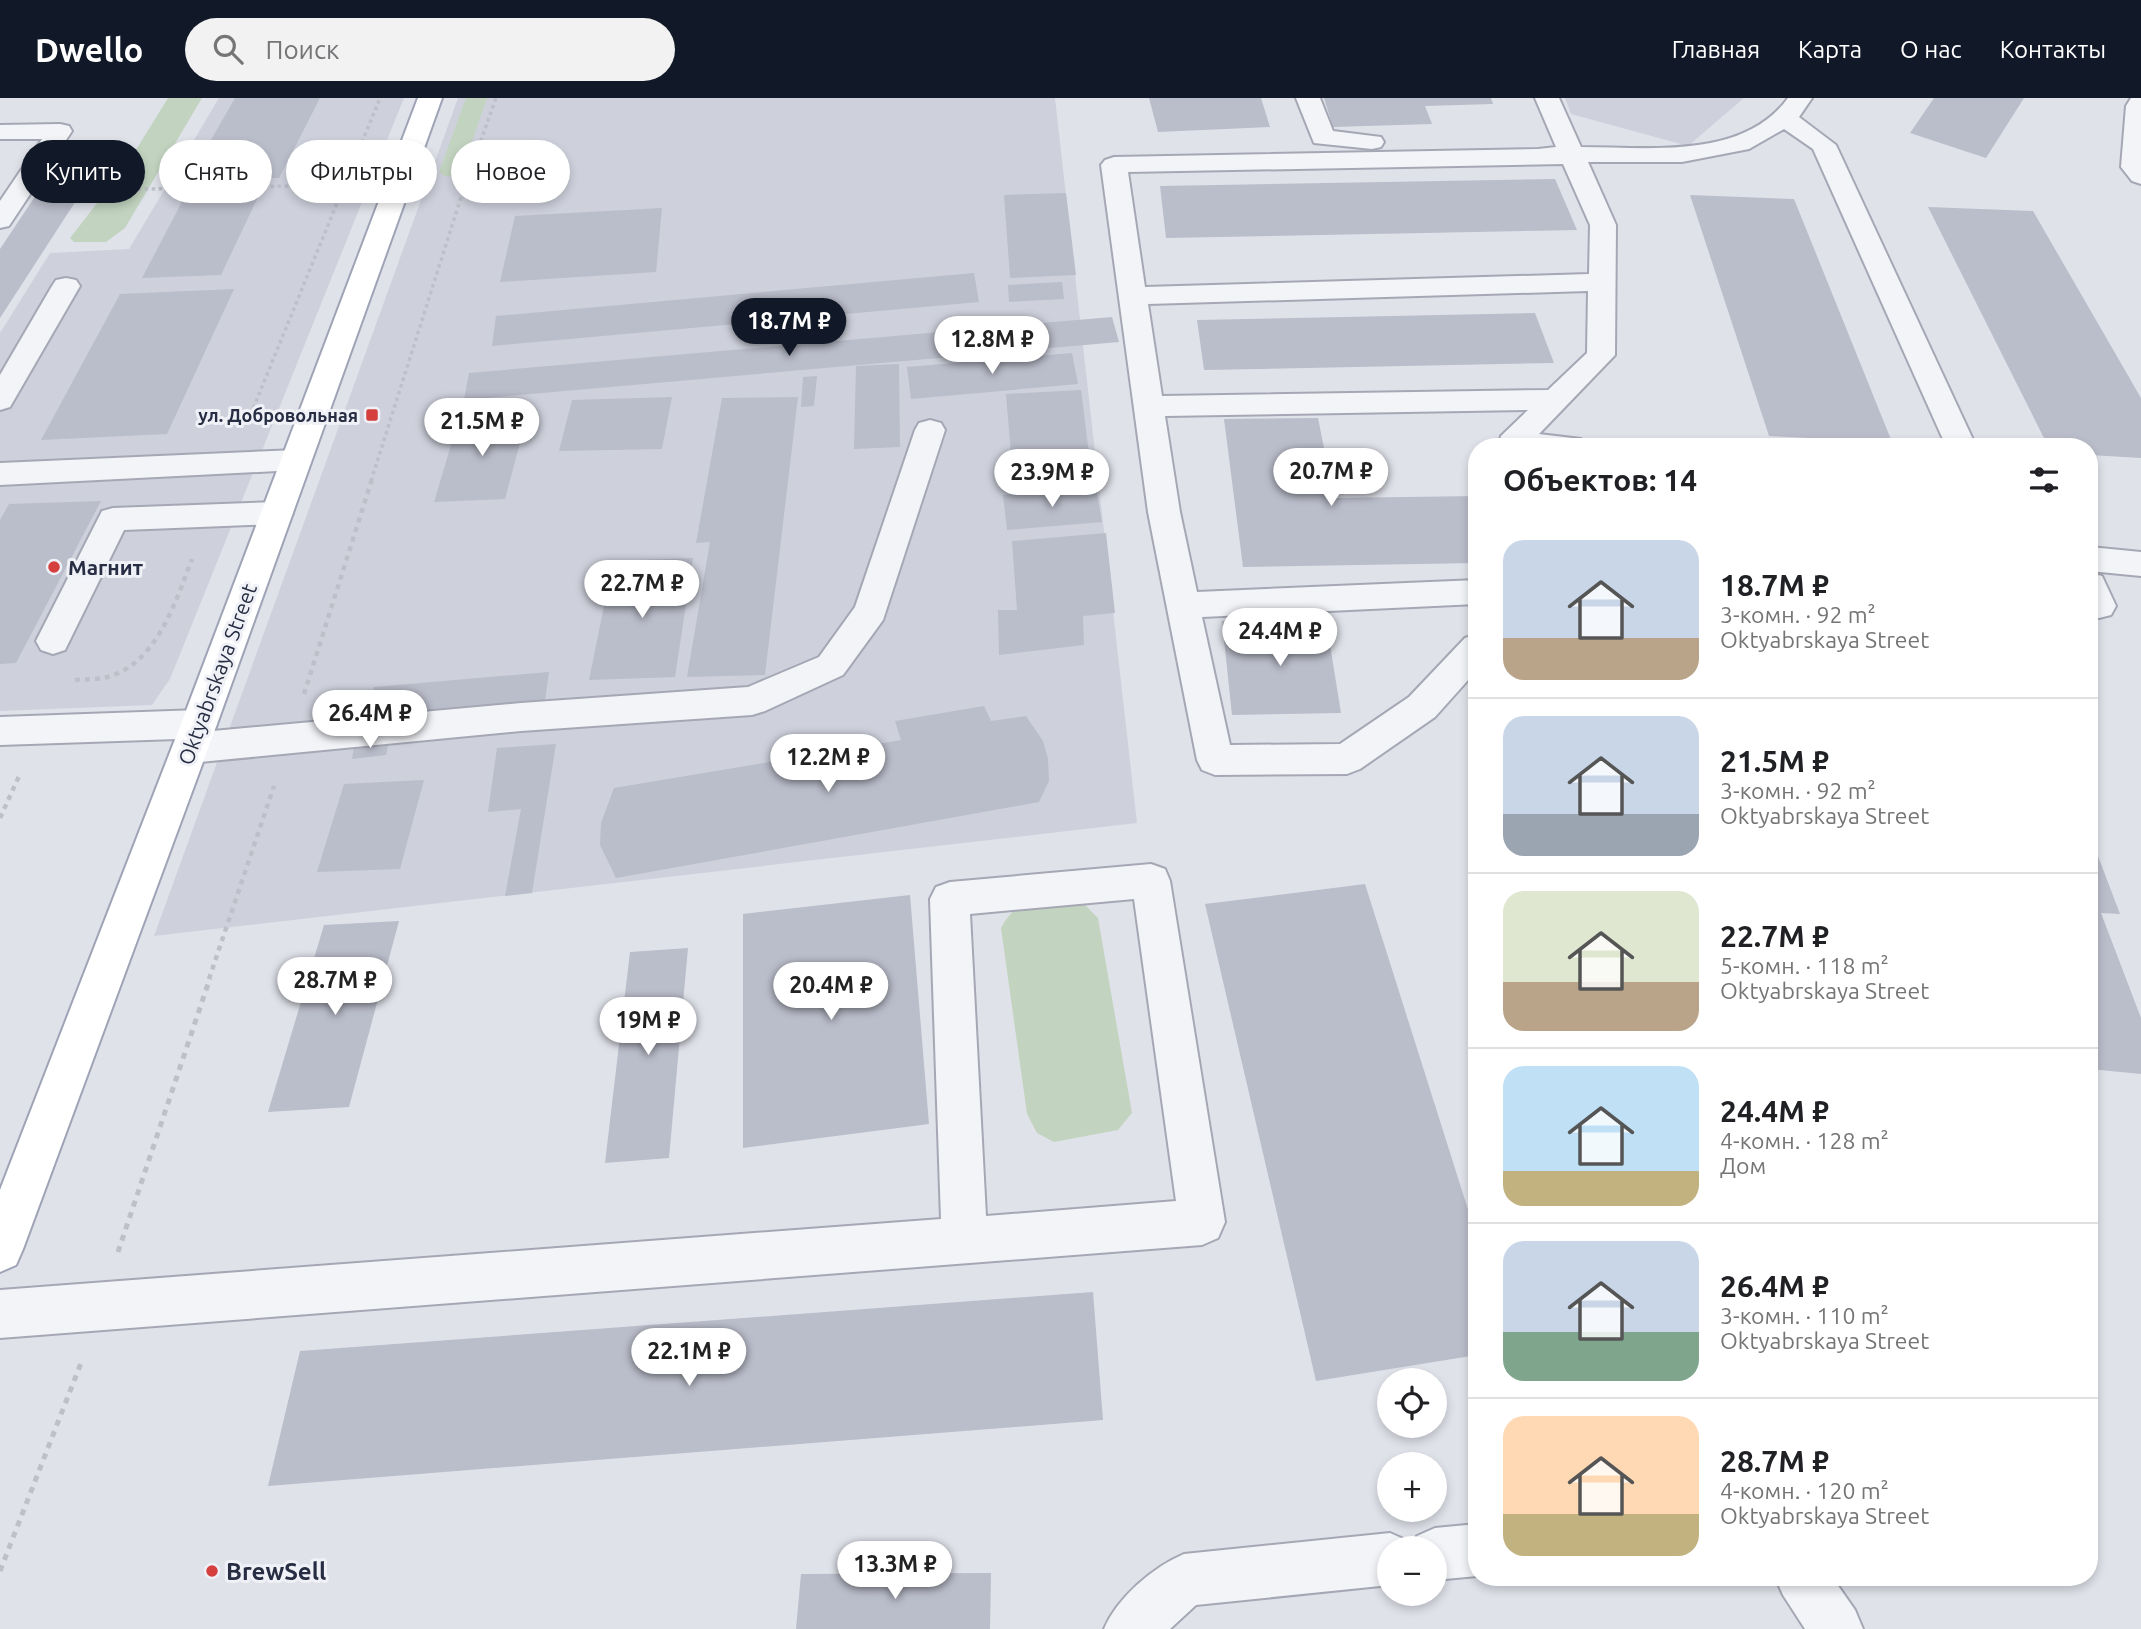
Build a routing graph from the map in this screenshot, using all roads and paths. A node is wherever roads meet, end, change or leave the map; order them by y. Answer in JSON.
{"nodes":[{"id":1,"x":380,"y":98,"type":"edge"},
{"id":2,"x":430,"y":98,"type":"edge"},
{"id":3,"x":496,"y":98,"type":"edge"},
{"id":4,"x":1308,"y":98,"type":"edge"},
{"id":5,"x":1547,"y":98,"type":"edge"},
{"id":6,"x":2141,"y":101,"type":"edge"},
{"id":7,"x":1793,"y":108,"type":"edge"},
{"id":8,"x":0,"y":132,"type":"edge"},
{"id":9,"x":362,"y":140,"type":"edge"},
{"id":10,"x":1574,"y":156,"type":"junction"},
{"id":11,"x":2141,"y":176,"type":"edge"},
{"id":12,"x":286,"y":186,"type":"edge"},
{"id":13,"x":145,"y":189,"type":"edge"},
{"id":14,"x":336,"y":203,"type":"edge"},
{"id":15,"x":0,"y":220,"type":"edge"},
{"id":16,"x":1602,"y":282,"type":"junction"},
{"id":17,"x":66,"y":286,"type":"dead end"},
{"id":18,"x":1133,"y":296,"type":"junction"},
{"id":19,"x":0,"y":400,"type":"edge"},
{"id":20,"x":1556,"y":400,"type":"junction"},
{"id":21,"x":1149,"y":406,"type":"junction"},
{"id":22,"x":930,"y":430,"type":"dead end"},
{"id":23,"x":1520,"y":438,"type":"edge"},
{"id":24,"x":1957,"y":438,"type":"edge"},
{"id":25,"x":296,"y":460,"type":"junction"},
{"id":26,"x":231,"y":464,"type":"junction"},
{"id":27,"x":0,"y":474,"type":"edge"},
{"id":28,"x":277,"y":513,"type":"junction"},
{"id":29,"x":210,"y":516,"type":"junction"},
{"id":30,"x":2098,"y":560,"type":"edge"},
{"id":31,"x":2141,"y":564,"type":"edge"},
{"id":32,"x":1468,"y":592,"type":"edge"},
{"id":33,"x":1183,"y":605,"type":"junction"},
{"id":34,"x":53,"y":641,"type":"dead end"},
{"id":35,"x":1468,"y":657,"type":"edge"},
{"id":36,"x":105,"y":678,"type":"dead end"},
{"id":37,"x":0,"y":731,"type":"edge"},
{"id":38,"x":195,"y":736,"type":"junction"},
{"id":39,"x":290,"y":738,"type":"junction"},
{"id":40,"x":964,"y":1240,"type":"junction"},
{"id":41,"x":0,"y":1249,"type":"edge"},
{"id":42,"x":100,"y":1306,"type":"junction"},
{"id":43,"x":0,"y":1314,"type":"edge"},
{"id":44,"x":1468,"y":1551,"type":"edge"},
{"id":45,"x":1447,"y":1553,"type":"edge"},
{"id":46,"x":1377,"y":1560,"type":"edge"},
{"id":47,"x":0,"y":1571,"type":"edge"},
{"id":48,"x":1807,"y":1586,"type":"edge"},
{"id":49,"x":1130,"y":1629,"type":"edge"},
{"id":50,"x":1836,"y":1629,"type":"edge"}],
"edges":[{"from":1,"to":9,"type":"path"},
{"from":2,"to":25,"type":"main road","name":"Oktyabrskaya Street"},
{"from":3,"to":39,"type":"path"},
{"from":4,"to":10,"type":"street"},
{"from":5,"to":10,"type":"street"},
{"from":6,"to":11,"type":"street"},
{"from":7,"to":10,"type":"street"},
{"from":7,"to":24,"type":"street"},
{"from":8,"to":15,"type":"street"},
{"from":10,"to":16,"type":"street"},
{"from":10,"to":18,"type":"street"},
{"from":12,"to":13,"type":"path"},
{"from":14,"to":26,"type":"path"},
{"from":16,"to":18,"type":"street"},
{"from":16,"to":20,"type":"street"},
{"from":17,"to":19,"type":"street"},
{"from":18,"to":21,"type":"street"},
{"from":20,"to":21,"type":"street"},
{"from":20,"to":23,"type":"street"},
{"from":21,"to":33,"type":"street"},
{"from":22,"to":39,"type":"street"},
{"from":25,"to":26,"type":"street"},
{"from":25,"to":28,"type":"main road","name":"Oktyabrskaya Street"},
{"from":26,"to":27,"type":"street"},
{"from":28,"to":29,"type":"street"},
{"from":28,"to":38,"type":"main road","name":"Oktyabrskaya Street"},
{"from":29,"to":34,"type":"street"},
{"from":29,"to":36,"type":"path"},
{"from":30,"to":31,"type":"street"},
{"from":32,"to":33,"type":"street"},
{"from":33,"to":35,"type":"street"},
{"from":37,"to":38,"type":"street"},
{"from":38,"to":39,"type":"street"},
{"from":38,"to":41,"type":"main road","name":"Oktyabrskaya Street"},
{"from":39,"to":42,"type":"path"},
{"from":40,"to":40,"type":"street"},
{"from":40,"to":42,"type":"street"},
{"from":42,"to":43,"type":"street"},
{"from":42,"to":47,"type":"path"},
{"from":44,"to":45,"type":"street"},
{"from":46,"to":49,"type":"street"},
{"from":48,"to":50,"type":"street"}]}
